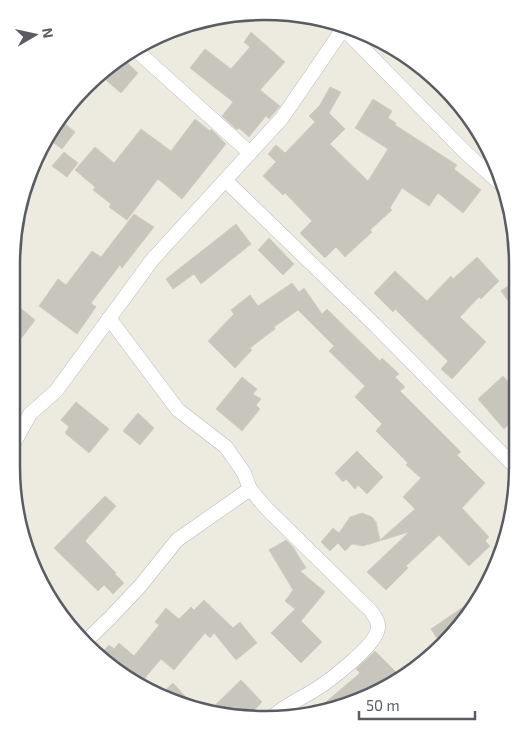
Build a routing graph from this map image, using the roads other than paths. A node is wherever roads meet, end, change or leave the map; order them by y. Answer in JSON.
{"nodes":[{"id":1,"x":342,"y":33,"type":"edge"},
{"id":2,"x":351,"y":36,"type":"edge"},
{"id":3,"x":140,"y":54,"type":"edge"},
{"id":4,"x":250,"y":153,"type":"junction"},
{"id":5,"x":492,"y":176,"type":"edge"},
{"id":6,"x":225,"y":180,"type":"junction"},
{"id":7,"x":109,"y":318,"type":"junction"},
{"id":8,"x":20,"y":432,"type":"edge"},
{"id":9,"x":509,"y":461,"type":"edge"},
{"id":10,"x":250,"y":489,"type":"junction"},
{"id":11,"x":90,"y":637,"type":"edge"},
{"id":12,"x":279,"y":710,"type":"edge"}],
"edges":[{"from":1,"to":4,"type":"street"},
{"from":2,"to":5,"type":"street"},
{"from":3,"to":4,"type":"street"},
{"from":4,"to":6,"type":"street"},
{"from":6,"to":7,"type":"street"},
{"from":6,"to":9,"type":"street"},
{"from":7,"to":8,"type":"street"},
{"from":7,"to":10,"type":"street"},
{"from":10,"to":11,"type":"street"},
{"from":10,"to":12,"type":"street"}]}
